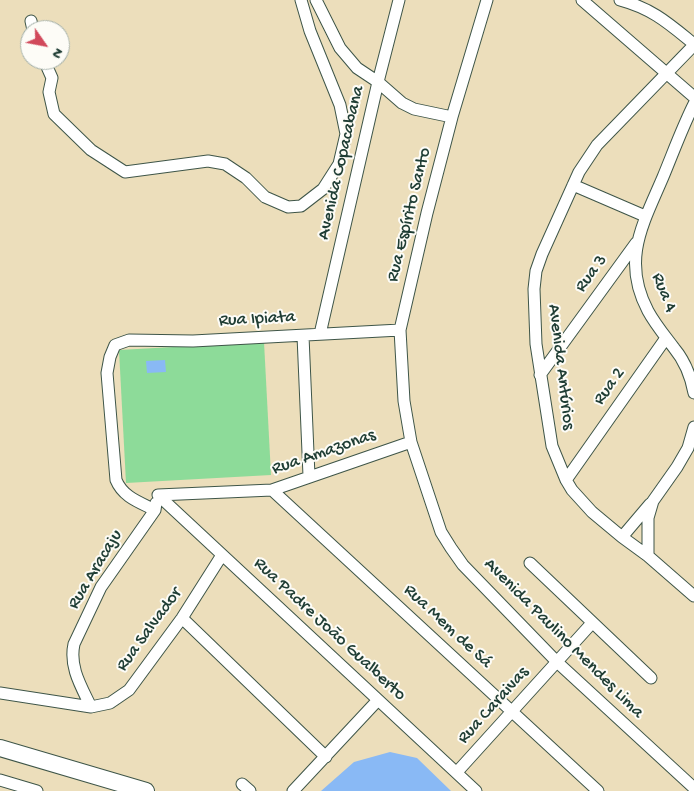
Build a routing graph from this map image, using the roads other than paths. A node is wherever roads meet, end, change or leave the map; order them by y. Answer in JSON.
{"nodes":[{"id":1,"x":301,"y":0,"type":"edge"},
{"id":2,"x":316,"y":0,"type":"edge"},
{"id":3,"x":399,"y":0,"type":"edge"},
{"id":4,"x":486,"y":0,"type":"edge"},
{"id":5,"x":582,"y":0,"type":"edge"},
{"id":6,"x":620,"y":0,"type":"edge"},
{"id":7,"x":694,"y":44,"type":"edge"},
{"id":8,"x":48,"y":70,"type":"edge"},
{"id":9,"x":667,"y":74,"type":"junction"},
{"id":10,"x":378,"y":82,"type":"junction"},
{"id":11,"x":694,"y":98,"type":"edge"},
{"id":12,"x":694,"y":104,"type":"edge"},
{"id":13,"x":452,"y":117,"type":"junction"},
{"id":14,"x":573,"y":185,"type":"junction"},
{"id":15,"x":645,"y":216,"type":"junction"},
{"id":16,"x":637,"y":242,"type":"junction"},
{"id":17,"x":635,"y":256,"type":"joint"},
{"id":18,"x":400,"y":330,"type":"junction"},
{"id":19,"x":320,"y":334,"type":"junction"},
{"id":20,"x":303,"y":336,"type":"junction"},
{"id":21,"x":666,"y":338,"type":"junction"},
{"id":22,"x":540,"y":375,"type":"junction"},
{"id":23,"x":694,"y":393,"type":"edge"},
{"id":24,"x":694,"y":427,"type":"edge"},
{"id":25,"x":411,"y":442,"type":"junction"},
{"id":26,"x":308,"y":476,"type":"junction"},
{"id":27,"x":566,"y":480,"type":"junction"},
{"id":28,"x":272,"y":490,"type":"junction"},
{"id":29,"x":158,"y":495,"type":"junction"},
{"id":30,"x":653,"y":501,"type":"junction"},
{"id":31,"x":155,"y":510,"type":"junction"},
{"id":32,"x":622,"y":538,"type":"junction"},
{"id":33,"x":222,"y":555,"type":"junction"},
{"id":34,"x":648,"y":556,"type":"junction"},
{"id":35,"x":530,"y":563,"type":"dead end"},
{"id":36,"x":694,"y":596,"type":"edge"},
{"id":37,"x":182,"y":618,"type":"junction"},
{"id":38,"x":592,"y":623,"type":"junction"},
{"id":39,"x":557,"y":662,"type":"junction"},
{"id":40,"x":651,"y":678,"type":"dead end"},
{"id":41,"x":0,"y":693,"type":"edge"},
{"id":42,"x":378,"y":700,"type":"junction"},
{"id":43,"x":91,"y":707,"type":"junction"},
{"id":44,"x":513,"y":711,"type":"junction"},
{"id":45,"x":0,"y":748,"type":"edge"},
{"id":46,"x":326,"y":756,"type":"junction"},
{"id":47,"x":457,"y":772,"type":"junction"},
{"id":48,"x":0,"y":780,"type":"edge"},
{"id":49,"x":694,"y":788,"type":"edge"},
{"id":50,"x":37,"y":791,"type":"edge"},
{"id":51,"x":146,"y":791,"type":"edge"},
{"id":52,"x":293,"y":791,"type":"edge"},
{"id":53,"x":476,"y":791,"type":"edge"},
{"id":54,"x":598,"y":791,"type":"edge"}],
"edges":[{"from":1,"to":8,"type":"street"},
{"from":2,"to":10,"type":"street"},
{"from":3,"to":10,"type":"street","name":"Avenida Copacabana"},
{"from":4,"to":13,"type":"street","name":"Rua Espírito Santo"},
{"from":5,"to":9,"type":"street"},
{"from":6,"to":7,"type":"street"},
{"from":7,"to":9,"type":"street","name":"Avenida Antúrios"},
{"from":9,"to":11,"type":"street"},
{"from":9,"to":14,"type":"street","name":"Avenida Antúrios"},
{"from":10,"to":13,"type":"street"},
{"from":10,"to":19,"type":"street","name":"Avenida Copacabana"},
{"from":12,"to":15,"type":"street","name":"Rua 3"},
{"from":13,"to":18,"type":"street","name":"Rua Espírito Santo"},
{"from":14,"to":15,"type":"street"},
{"from":14,"to":22,"type":"street","name":"Avenida Antúrios"},
{"from":15,"to":16,"type":"street","name":"Rua 3"},
{"from":16,"to":17,"type":"street","name":"Rua 3"},
{"from":16,"to":22,"type":"street","name":"Rua 3"},
{"from":17,"to":21,"type":"street","name":"Rua 4"},
{"from":18,"to":19,"type":"street","name":"Rua Ipiata"},
{"from":18,"to":25,"type":"street","name":"Rua Espírito Santo"},
{"from":19,"to":20,"type":"street","name":"Rua Ipiata"},
{"from":20,"to":26,"type":"street"},
{"from":20,"to":31,"type":"street","name":"Rua Ipiata"},
{"from":21,"to":23,"type":"street","name":"Rua 4"},
{"from":21,"to":27,"type":"street","name":"Rua 2"},
{"from":22,"to":27,"type":"street","name":"Avenida Antúrios"},
{"from":24,"to":30,"type":"street"},
{"from":25,"to":26,"type":"street","name":"Rua Amazonas"},
{"from":25,"to":39,"type":"street","name":"Avenida Paulino Mendes Lima"},
{"from":26,"to":28,"type":"street","name":"Rua Amazonas"},
{"from":27,"to":32,"type":"street","name":"Avenida Antúrios"},
{"from":28,"to":29,"type":"street","name":"Rua Amazonas"},
{"from":28,"to":44,"type":"street","name":"Rua Mem de Sá"},
{"from":29,"to":31,"type":"street","name":"Rua Aracaju"},
{"from":29,"to":33,"type":"street","name":"Rua Padre João Gualberto"},
{"from":30,"to":32,"type":"street"},
{"from":30,"to":34,"type":"street"},
{"from":31,"to":43,"type":"street","name":"Rua Aracaju"},
{"from":32,"to":34,"type":"street","name":"Avenida Antúrios"},
{"from":33,"to":37,"type":"street","name":"Rua Salvador"},
{"from":33,"to":42,"type":"street","name":"Rua Padre João Gualberto"},
{"from":34,"to":36,"type":"street","name":"Avenida Antúrios"},
{"from":35,"to":38,"type":"street"},
{"from":37,"to":43,"type":"street","name":"Rua Salvador"},
{"from":37,"to":46,"type":"street"},
{"from":38,"to":39,"type":"street","name":"Rua Caraivas"},
{"from":38,"to":40,"type":"street"},
{"from":39,"to":44,"type":"street","name":"Rua Caraivas"},
{"from":39,"to":49,"type":"street","name":"Avenida Paulino Mendes Lima"},
{"from":41,"to":43,"type":"street"},
{"from":42,"to":46,"type":"street"},
{"from":42,"to":47,"type":"street","name":"Rua Padre João Gualberto"},
{"from":44,"to":47,"type":"street","name":"Rua Caraivas"},
{"from":44,"to":54,"type":"street","name":"Rua Mem de Sá"},
{"from":45,"to":51,"type":"highway"},
{"from":46,"to":52,"type":"street"},
{"from":47,"to":53,"type":"street","name":"Rua Padre João Gualberto"},
{"from":48,"to":50,"type":"street"}]}
